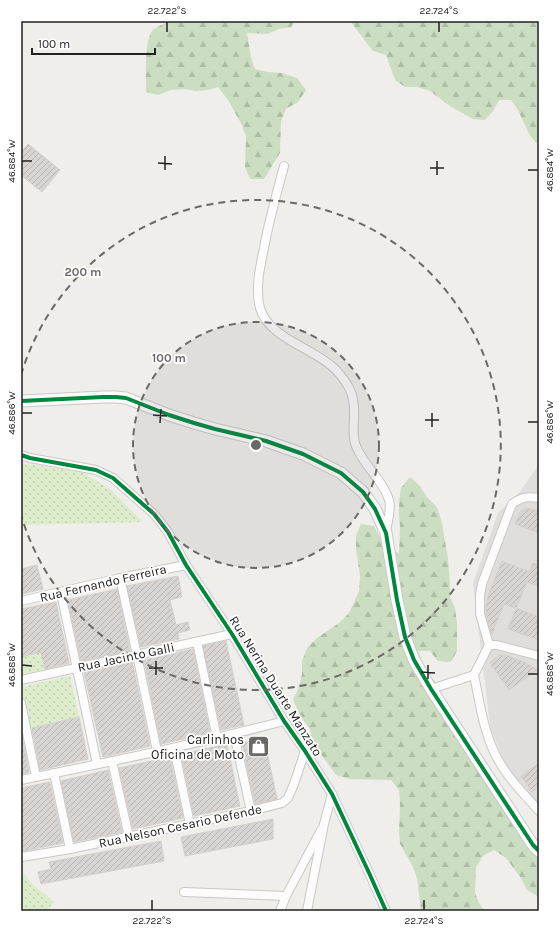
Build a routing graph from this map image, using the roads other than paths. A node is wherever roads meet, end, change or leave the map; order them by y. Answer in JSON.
{"nodes":[{"id":1,"x":284,"y":166,"type":"dead end"},
{"id":2,"x":21,"y":401,"type":"edge"},
{"id":3,"x":21,"y":455,"type":"edge"},
{"id":4,"x":539,"y":498,"type":"edge"},
{"id":5,"x":386,"y":532,"type":"junction"},
{"id":6,"x":186,"y":565,"type":"junction"},
{"id":7,"x":120,"y":578,"type":"junction"},
{"id":8,"x":60,"y":593,"type":"junction"},
{"id":9,"x":21,"y":601,"type":"edge"},
{"id":10,"x":232,"y":634,"type":"junction"},
{"id":11,"x":197,"y":642,"type":"junction"},
{"id":12,"x":489,"y":645,"type":"junction"},
{"id":13,"x":137,"y":655,"type":"junction"},
{"id":14,"x":539,"y":656,"type":"edge"},
{"id":15,"x":76,"y":668,"type":"junction"},
{"id":16,"x":474,"y":674,"type":"junction"},
{"id":17,"x":21,"y":680,"type":"edge"},
{"id":18,"x":431,"y":689,"type":"junction"},
{"id":19,"x":21,"y":703,"type":"edge"},
{"id":20,"x":284,"y":721,"type":"junction"},
{"id":21,"x":234,"y":734,"type":"junction"},
{"id":22,"x":217,"y":738,"type":"junction"},
{"id":23,"x":174,"y":748,"type":"junction"},
{"id":24,"x":157,"y":751,"type":"junction"},
{"id":25,"x":305,"y":751,"type":"junction"},
{"id":26,"x":112,"y":761,"type":"junction"},
{"id":27,"x":97,"y":764,"type":"junction"},
{"id":28,"x":54,"y":773,"type":"junction"},
{"id":29,"x":36,"y":777,"type":"junction"},
{"id":30,"x":21,"y":780,"type":"edge"},
{"id":31,"x":332,"y":794,"type":"junction"},
{"id":32,"x":251,"y":811,"type":"junction"},
{"id":33,"x":539,"y":811,"type":"edge"},
{"id":34,"x":190,"y":824,"type":"junction"},
{"id":35,"x":324,"y":824,"type":"junction"},
{"id":36,"x":129,"y":837,"type":"junction"},
{"id":37,"x":70,"y":850,"type":"junction"},
{"id":38,"x":539,"y":851,"type":"edge"},
{"id":39,"x":21,"y":857,"type":"edge"},
{"id":40,"x":184,"y":892,"type":"dead end"},
{"id":41,"x":286,"y":896,"type":"junction"},
{"id":42,"x":280,"y":911,"type":"edge"},
{"id":43,"x":307,"y":911,"type":"edge"},
{"id":44,"x":386,"y":911,"type":"edge"}],
"edges":[{"from":1,"to":5,"type":"street"},
{"from":2,"to":5,"type":"street"},
{"from":3,"to":6,"type":"street","name":"Rua Nerina Duarte Manzato"},
{"from":4,"to":12,"type":"street"},
{"from":5,"to":18,"type":"street"},
{"from":6,"to":7,"type":"street","name":"Rua Fernando Ferreira"},
{"from":6,"to":10,"type":"street","name":"Rua Nerina Duarte Manzato"},
{"from":7,"to":8,"type":"street","name":"Rua Fernando Ferreira"},
{"from":7,"to":13,"type":"street"},
{"from":8,"to":9,"type":"street","name":"Rua Fernando Ferreira"},
{"from":8,"to":15,"type":"street"},
{"from":10,"to":11,"type":"street","name":"Rua Jacinto Galli"},
{"from":10,"to":20,"type":"street","name":"Rua Nerina Duarte Manzato"},
{"from":11,"to":13,"type":"street","name":"Rua Jacinto Galli"},
{"from":11,"to":22,"type":"street"},
{"from":12,"to":14,"type":"street"},
{"from":12,"to":16,"type":"street"},
{"from":13,"to":15,"type":"street","name":"Rua Jacinto Galli"},
{"from":13,"to":24,"type":"street"},
{"from":15,"to":17,"type":"street","name":"Rua Jacinto Galli"},
{"from":15,"to":27,"type":"street"},
{"from":16,"to":18,"type":"street"},
{"from":16,"to":33,"type":"street"},
{"from":18,"to":38,"type":"street"},
{"from":19,"to":29,"type":"street"},
{"from":20,"to":21,"type":"street"},
{"from":20,"to":25,"type":"street","name":"Rua Nerina Duarte Manzato"},
{"from":21,"to":22,"type":"street"},
{"from":21,"to":32,"type":"street"},
{"from":22,"to":23,"type":"street"},
{"from":23,"to":24,"type":"street"},
{"from":23,"to":34,"type":"street"},
{"from":24,"to":26,"type":"street"},
{"from":25,"to":31,"type":"street","name":"Rua Nerina Duarte Manzato"},
{"from":25,"to":32,"type":"street","name":"Rua Nelson Cesario Defende"},
{"from":26,"to":27,"type":"street"},
{"from":26,"to":36,"type":"street"},
{"from":27,"to":28,"type":"street"},
{"from":28,"to":29,"type":"street"},
{"from":28,"to":37,"type":"street"},
{"from":29,"to":30,"type":"street"},
{"from":31,"to":35,"type":"street"},
{"from":31,"to":44,"type":"street","name":"Rua Nerina Duarte Manzato"},
{"from":32,"to":34,"type":"street","name":"Rua Nelson Cesario Defende"},
{"from":34,"to":36,"type":"street","name":"Rua Nelson Cesario Defende"},
{"from":35,"to":41,"type":"street"},
{"from":35,"to":43,"type":"street"},
{"from":36,"to":37,"type":"street","name":"Rua Nelson Cesario Defende"},
{"from":37,"to":39,"type":"street","name":"Rua Nelson Cesario Defende"},
{"from":40,"to":41,"type":"street"},
{"from":41,"to":42,"type":"street"}]}
